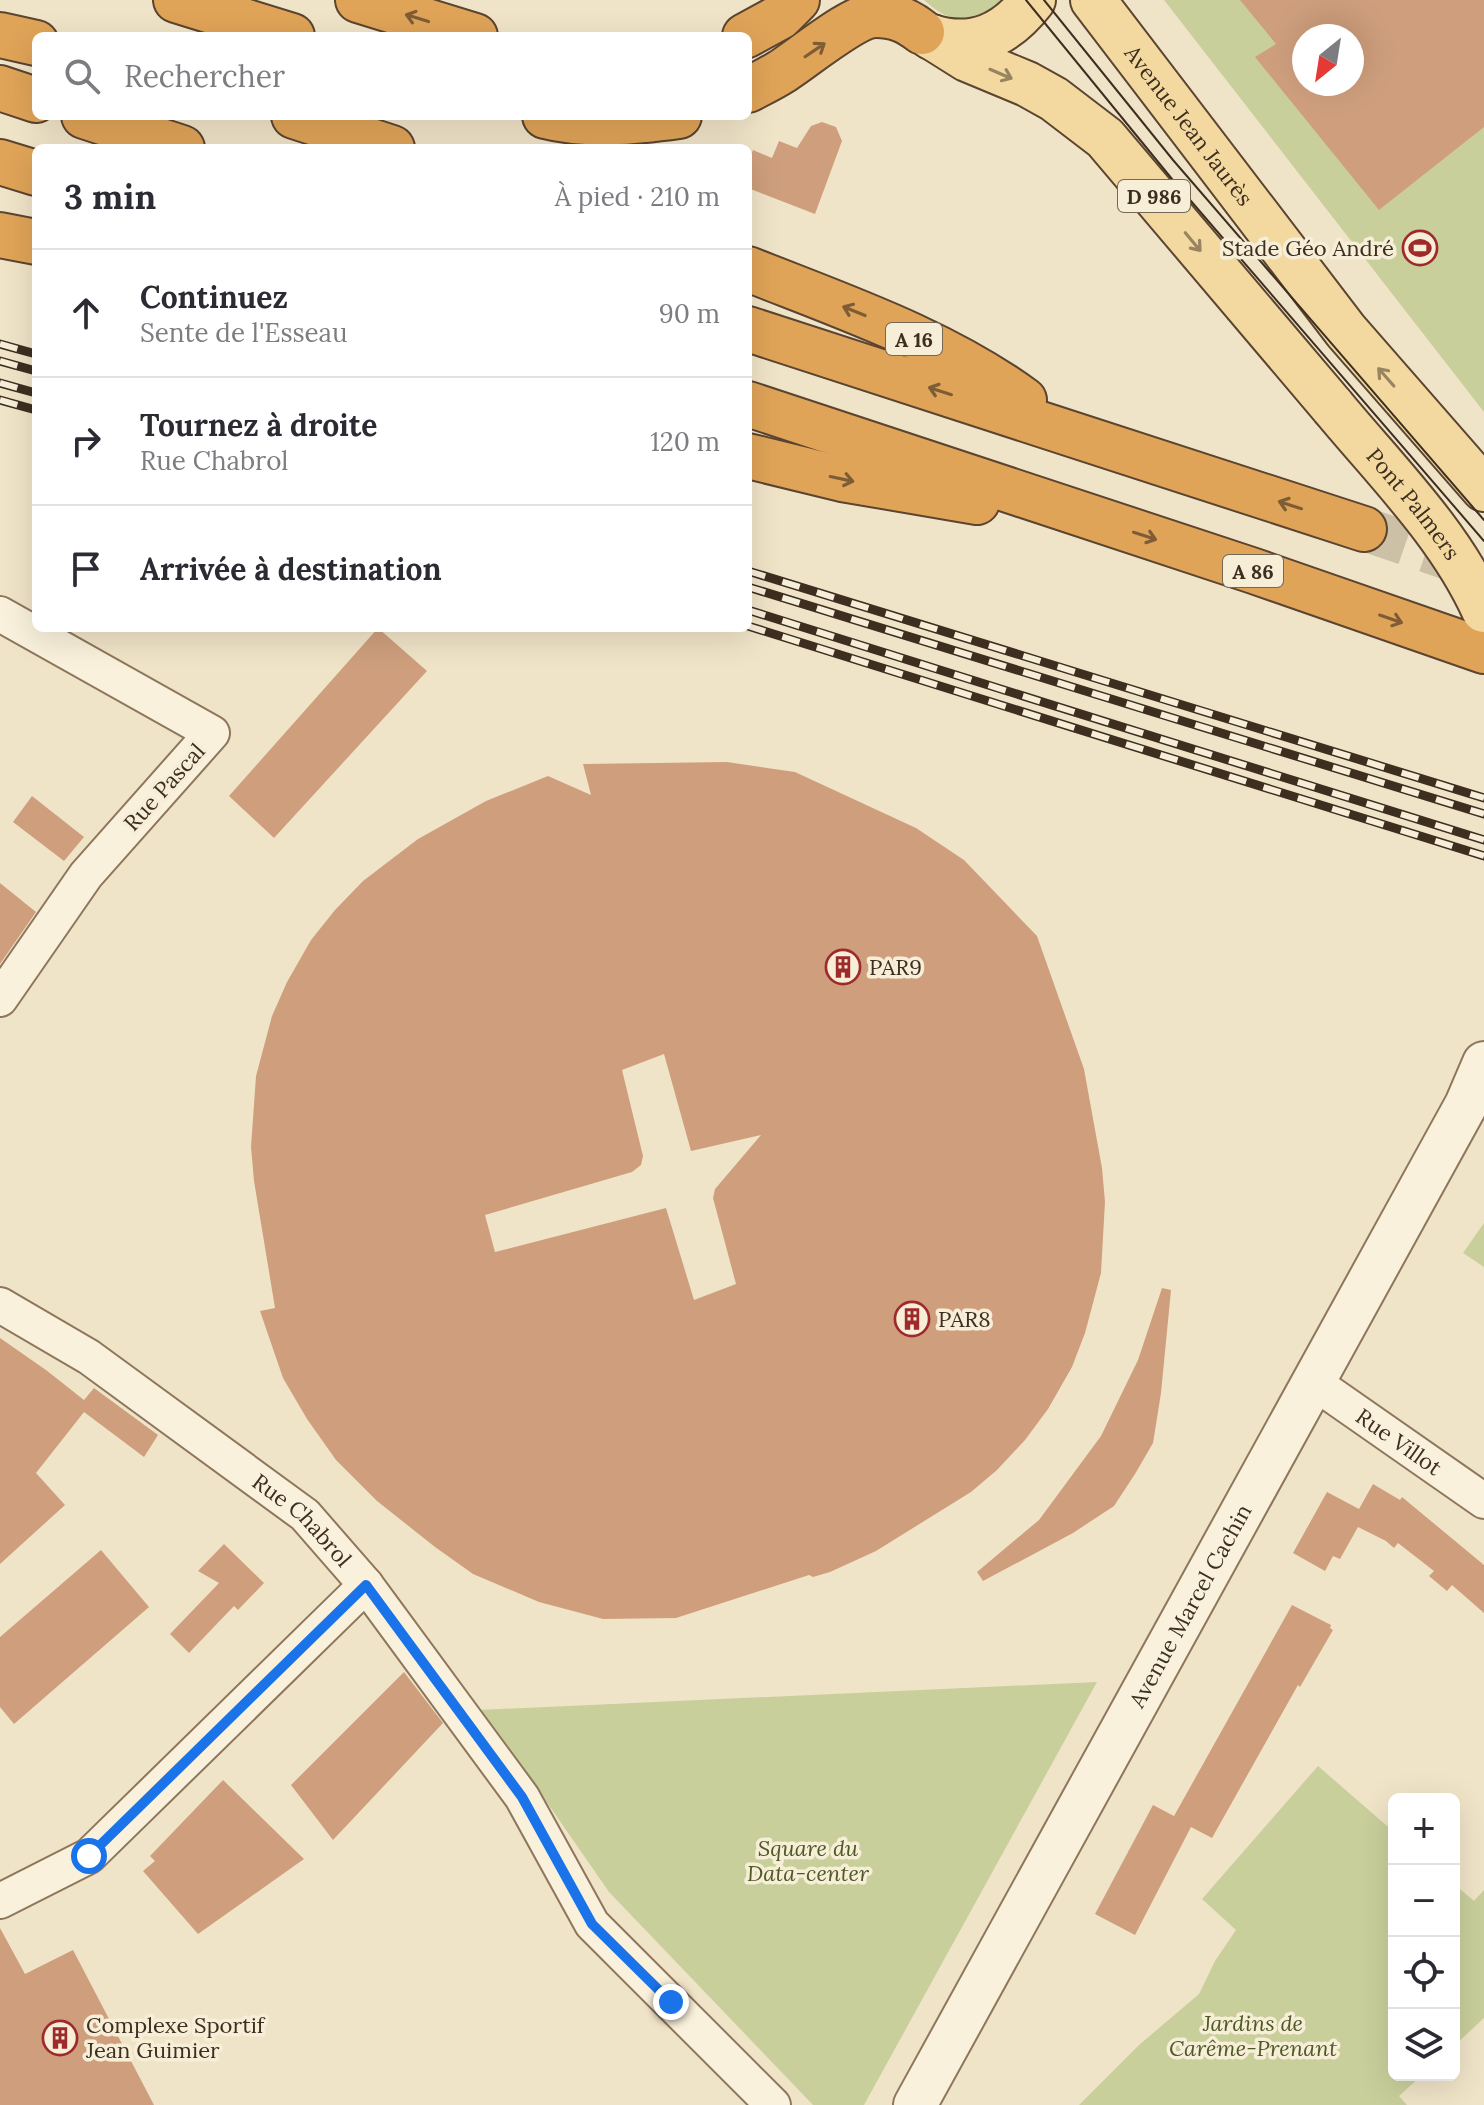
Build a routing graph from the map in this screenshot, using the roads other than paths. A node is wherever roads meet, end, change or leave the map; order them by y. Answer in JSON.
{"nodes":[{"id":1,"x":176,"y":0,"type":"edge"},
{"id":2,"x":358,"y":0,"type":"edge"},
{"id":3,"x":797,"y":0,"type":"edge"},
{"id":4,"x":1033,"y":0,"type":"edge"},
{"id":5,"x":1093,"y":0,"type":"edge"},
{"id":6,"x":917,"y":23,"type":"edge"},
{"id":7,"x":279,"y":32,"type":"edge"},
{"id":8,"x":462,"y":32,"type":"edge"},
{"id":9,"x":752,"y":32,"type":"edge"},
{"id":10,"x":0,"y":35,"type":"edge"},
{"id":11,"x":32,"y":42,"type":"edge"},
{"id":12,"x":0,"y":88,"type":"edge"},
{"id":13,"x":752,"y":88,"type":"edge"},
{"id":14,"x":32,"y":99,"type":"edge"},
{"id":15,"x":96,"y":120,"type":"edge"},
{"id":16,"x":306,"y":120,"type":"edge"},
{"id":17,"x":560,"y":120,"type":"edge"},
{"id":18,"x":652,"y":120,"type":"edge"},
{"id":19,"x":170,"y":144,"type":"edge"},
{"id":20,"x":380,"y":144,"type":"edge"},
{"id":21,"x":0,"y":162,"type":"edge"},
{"id":22,"x":32,"y":172,"type":"edge"},
{"id":23,"x":0,"y":235,"type":"edge"},
{"id":24,"x":32,"y":241,"type":"edge"},
{"id":25,"x":752,"y":271,"type":"edge"},
{"id":26,"x":752,"y":330,"type":"edge"},
{"id":27,"x":752,"y":405,"type":"edge"},
{"id":28,"x":1067,"y":432,"type":"junction"},
{"id":29,"x":752,"y":457,"type":"edge"},
{"id":30,"x":1484,"y":489,"type":"edge"},
{"id":31,"x":1071,"y":512,"type":"junction"},
{"id":32,"x":1364,"y":529,"type":"tunnel mouth"},
{"id":33,"x":1479,"y":594,"type":"edge"},
{"id":34,"x":0,"y":614,"type":"edge"},
{"id":35,"x":32,"y":632,"type":"edge"},
{"id":36,"x":32,"y":632,"type":"edge"},
{"id":37,"x":1484,"y":651,"type":"edge"},
{"id":38,"x":0,"y":999,"type":"edge"},
{"id":39,"x":1484,"y":1063,"type":"edge"},
{"id":40,"x":1475,"y":1092,"type":"edge"},
{"id":41,"x":0,"y":1305,"type":"edge"},
{"id":42,"x":1312,"y":1381,"type":"junction"},
{"id":43,"x":1484,"y":1501,"type":"edge"},
{"id":44,"x":366,"y":1585,"type":"junction"},
{"id":45,"x":0,"y":1901,"type":"edge"},
{"id":46,"x":773,"y":2105,"type":"edge"},
{"id":47,"x":915,"y":2105,"type":"edge"}],
"edges":[{"from":1,"to":7,"type":"highway"},
{"from":8,"to":2,"type":"highway","one_way":true},
{"from":3,"to":9,"type":"highway"},
{"from":4,"to":6,"type":"main road"},
{"from":30,"to":5,"type":"main road","name":"Avenue Jean Jaurès","number":"D 986","one_way":true},
{"from":13,"to":6,"type":"highway","one_way":true},
{"from":6,"to":33,"type":"main road","name":"Pont Palmers","number":"D 986","one_way":true,"bridge":true},
{"from":10,"to":11,"type":"highway"},
{"from":12,"to":14,"type":"highway"},
{"from":15,"to":19,"type":"highway"},
{"from":16,"to":20,"type":"highway"},
{"from":17,"to":18,"type":"highway"},
{"from":21,"to":22,"type":"highway"},
{"from":23,"to":24,"type":"highway"},
{"from":28,"to":25,"type":"highway","number":"A 16","one_way":true},
{"from":28,"to":26,"type":"highway","one_way":true},
{"from":27,"to":31,"type":"highway","number":"A 86"},
{"from":32,"to":28,"type":"highway","one_way":true},
{"from":29,"to":31,"type":"highway","one_way":true},
{"from":31,"to":37,"type":"highway","number":"A 86","one_way":true},
{"from":34,"to":35,"type":"street","name":"Rue Pascal"},
{"from":36,"to":38,"type":"street","name":"Rue Pascal"},
{"from":39,"to":40,"type":"street","name":"Avenue Marcel Cachin"},
{"from":40,"to":42,"type":"street","name":"Avenue Marcel Cachin"},
{"from":41,"to":44,"type":"street","name":"Rue Chabrol"},
{"from":42,"to":43,"type":"street","name":"Rue Villot"},
{"from":42,"to":47,"type":"street","name":"Avenue Marcel Cachin"},
{"from":44,"to":45,"type":"street"},
{"from":44,"to":46,"type":"street","name":"Rue Chabrol"}]}
